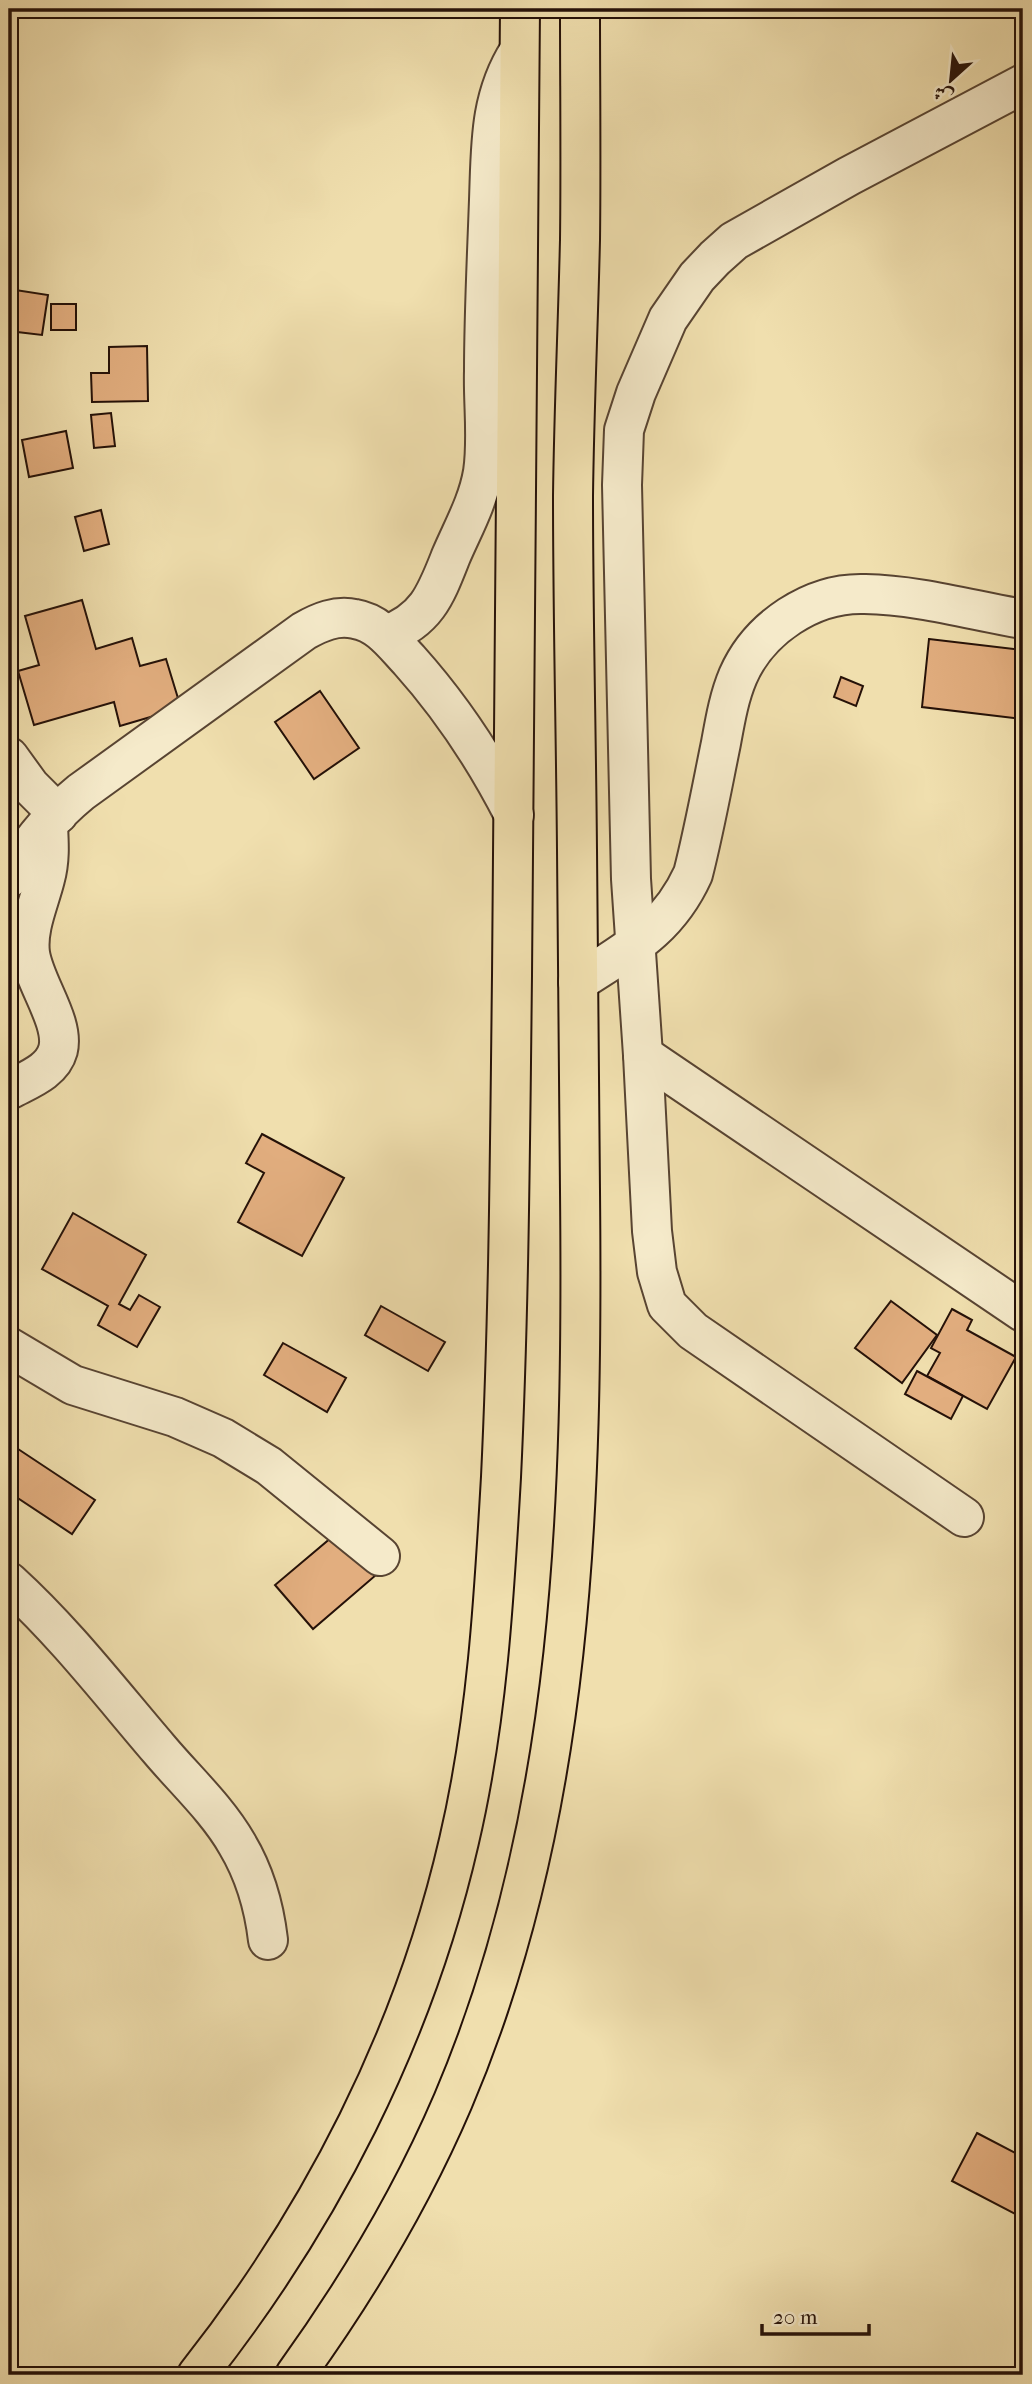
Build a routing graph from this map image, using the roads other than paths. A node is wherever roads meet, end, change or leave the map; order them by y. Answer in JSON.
{"nodes":[{"id":1,"x":520,"y":9,"type":"edge"},
{"id":2,"x":580,"y":9,"type":"edge"},
{"id":3,"x":519,"y":51,"type":"junction"},
{"id":4,"x":1023,"y":83,"type":"edge"},
{"id":5,"x":1023,"y":619,"type":"edge"},
{"id":6,"x":386,"y":635,"type":"junction"},
{"id":7,"x":9,"y":758,"type":"edge"},
{"id":8,"x":514,"y":815,"type":"junction"},
{"id":9,"x":53,"y":820,"type":"junction"},
{"id":10,"x":9,"y":878,"type":"edge"},
{"id":11,"x":635,"y":945,"type":"junction"},
{"id":12,"x":578,"y":982,"type":"junction"},
{"id":13,"x":643,"y":1055,"type":"junction"},
{"id":14,"x":9,"y":1090,"type":"edge"},
{"id":15,"x":1023,"y":1312,"type":"edge"},
{"id":16,"x":9,"y":1346,"type":"edge"},
{"id":17,"x":964,"y":1517,"type":"dead end"},
{"id":18,"x":380,"y":1556,"type":"dead end"},
{"id":19,"x":9,"y":1583,"type":"edge"},
{"id":20,"x":268,"y":1940,"type":"dead end"},
{"id":21,"x":197,"y":2375,"type":"edge"},
{"id":22,"x":295,"y":2375,"type":"edge"}],
"edges":[{"from":1,"to":3,"type":"highway"},
{"from":2,"to":12,"type":"highway"},
{"from":3,"to":6,"type":"street"},
{"from":3,"to":8,"type":"highway"},
{"from":4,"to":11,"type":"street"},
{"from":5,"to":11,"type":"street"},
{"from":6,"to":8,"type":"street"},
{"from":6,"to":9,"type":"street"},
{"from":7,"to":9,"type":"street"},
{"from":8,"to":21,"type":"highway"},
{"from":9,"to":10,"type":"street"},
{"from":9,"to":14,"type":"street"},
{"from":11,"to":12,"type":"street"},
{"from":11,"to":13,"type":"street"},
{"from":12,"to":22,"type":"highway"},
{"from":13,"to":15,"type":"street"},
{"from":13,"to":17,"type":"street"},
{"from":16,"to":18,"type":"street"},
{"from":19,"to":20,"type":"street"}]}
